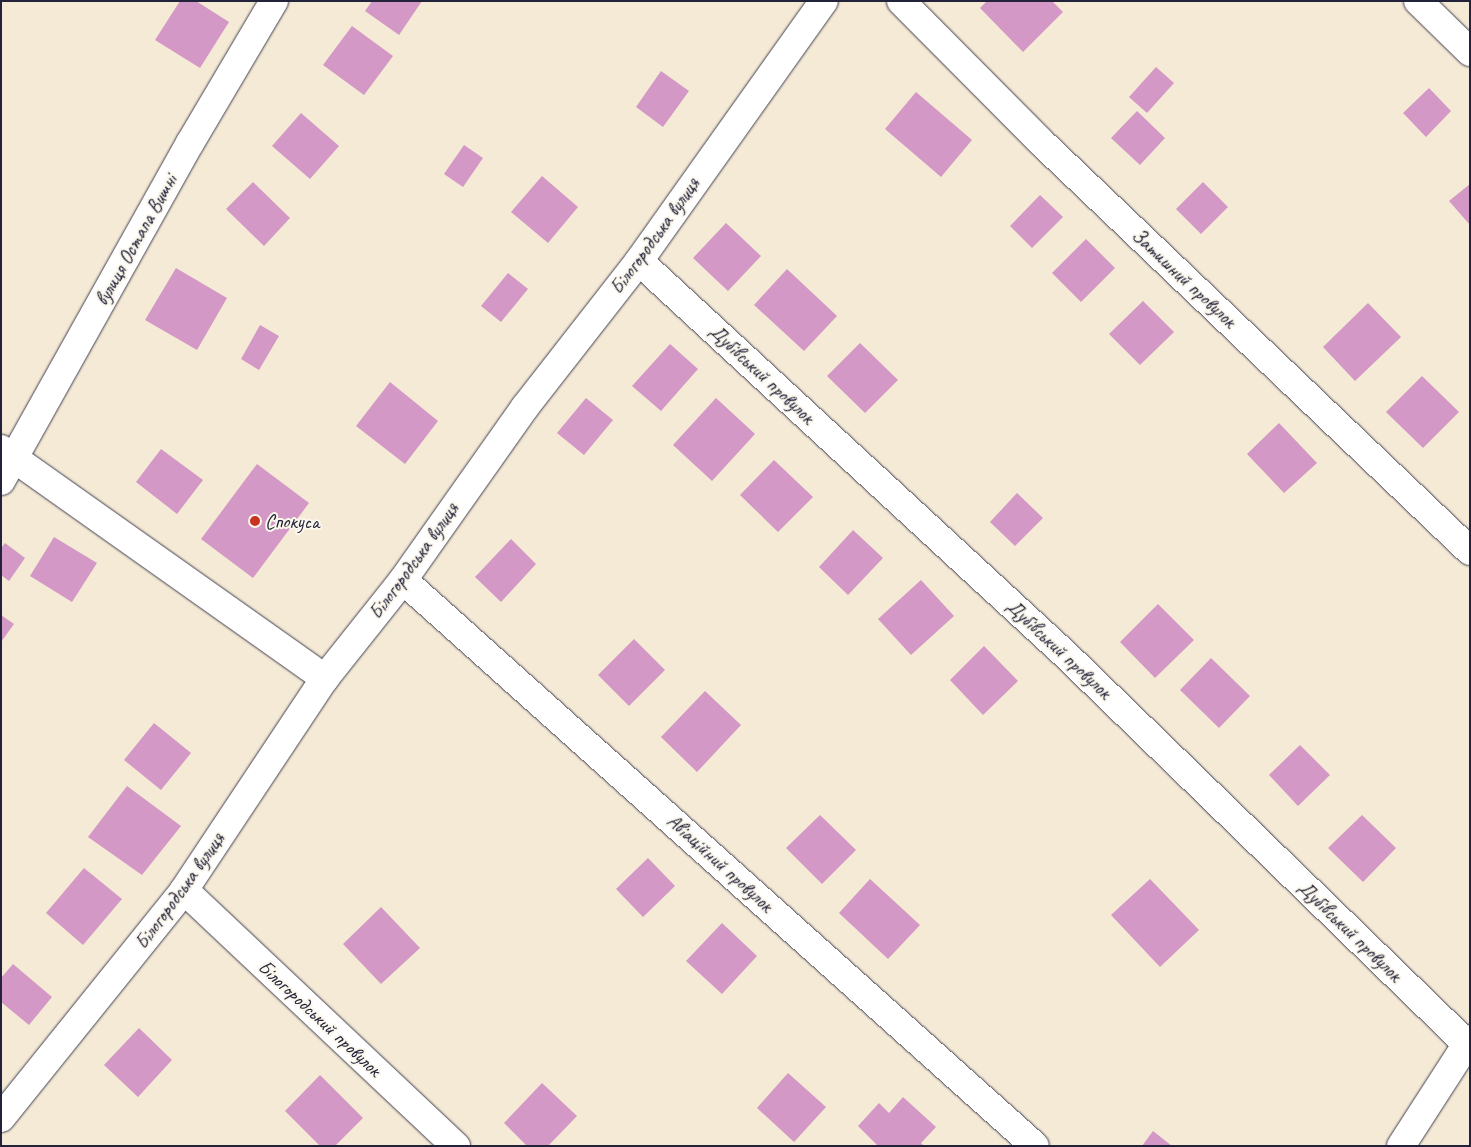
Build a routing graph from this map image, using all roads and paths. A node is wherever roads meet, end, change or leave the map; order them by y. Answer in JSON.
{"nodes":[{"id":1,"x":274,"y":1,"type":"edge"},
{"id":2,"x":824,"y":1,"type":"edge"},
{"id":3,"x":901,"y":1,"type":"edge"},
{"id":4,"x":1418,"y":1,"type":"edge"},
{"id":5,"x":1470,"y":52,"type":"edge"},
{"id":6,"x":639,"y":261,"type":"junction"},
{"id":7,"x":6,"y":463,"type":"edge"},
{"id":8,"x":1470,"y":551,"type":"edge"},
{"id":9,"x":403,"y":580,"type":"junction"},
{"id":10,"x":325,"y":678,"type":"junction"},
{"id":11,"x":184,"y":890,"type":"junction"},
{"id":12,"x":1468,"y":1043,"type":"edge"},
{"id":13,"x":1,"y":1118,"type":"edge"},
{"id":14,"x":456,"y":1146,"type":"edge"},
{"id":15,"x":1035,"y":1146,"type":"edge"},
{"id":16,"x":1401,"y":1146,"type":"edge"}],
"edges":[{"from":1,"to":7,"type":"street","name":"вулиця Остапа Вишні"},
{"from":2,"to":6,"type":"street","name":"Білогородська вулиця"},
{"from":3,"to":8,"type":"street","name":"Затишний провулок"},
{"from":4,"to":5,"type":"street"},
{"from":6,"to":9,"type":"street","name":"Білогородська вулиця"},
{"from":6,"to":12,"type":"street","name":"Дубівський провулок"},
{"from":7,"to":10,"type":"street"},
{"from":9,"to":10,"type":"street","name":"Білогородська вулиця"},
{"from":9,"to":15,"type":"street","name":"Авіаційний провулок"},
{"from":10,"to":11,"type":"street","name":"Білогородська вулиця"},
{"from":11,"to":13,"type":"street","name":"Білогородська вулиця"},
{"from":11,"to":14,"type":"street","name":"Білогородський провулок"},
{"from":12,"to":16,"type":"street"}]}
